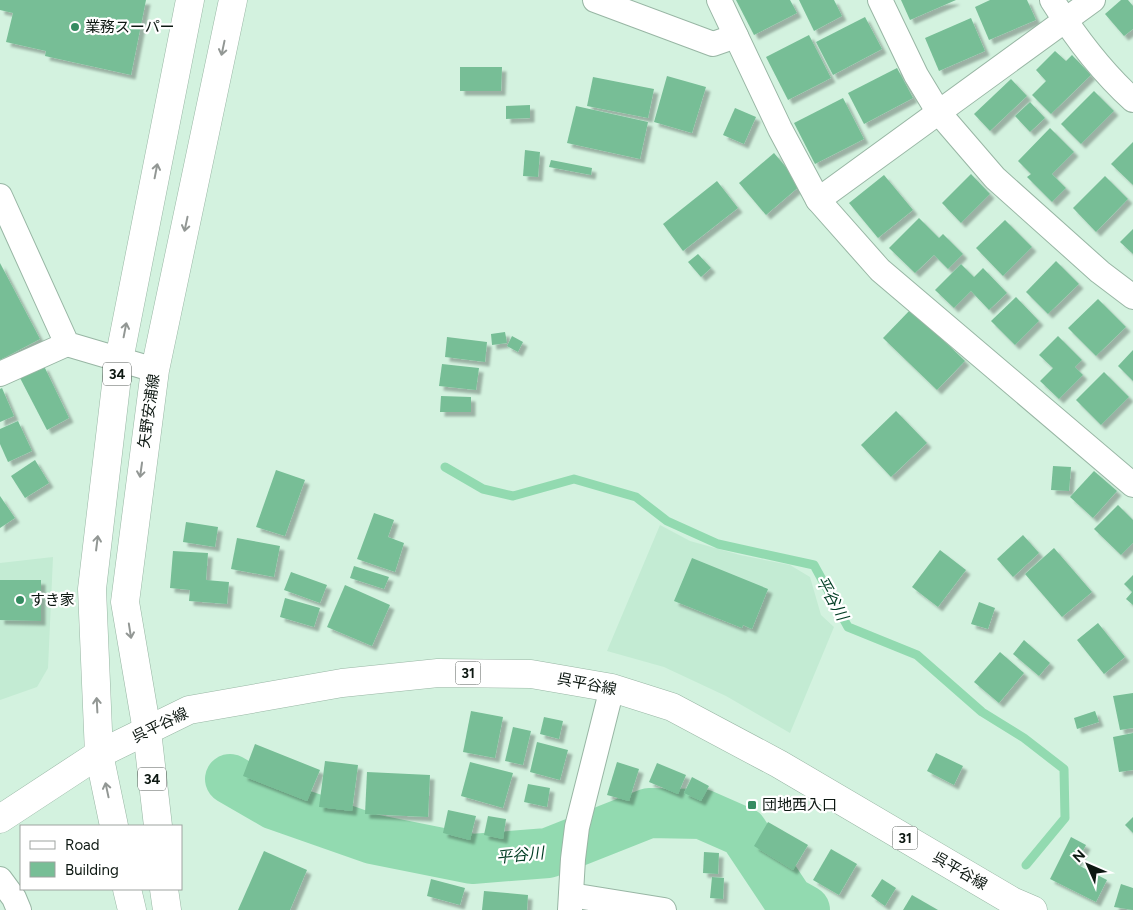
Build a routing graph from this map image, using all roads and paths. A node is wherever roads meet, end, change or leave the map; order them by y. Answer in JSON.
{"nodes":[{"id":1,"x":190,"y":0,"type":"edge"},
{"id":2,"x":233,"y":0,"type":"edge"},
{"id":3,"x":595,"y":0,"type":"edge"},
{"id":4,"x":719,"y":0,"type":"edge"},
{"id":5,"x":880,"y":0,"type":"edge"},
{"id":6,"x":1052,"y":0,"type":"edge"},
{"id":7,"x":1093,"y":0,"type":"edge"},
{"id":8,"x":1065,"y":21,"type":"junction"},
{"id":9,"x":736,"y":36,"type":"junction"},
{"id":10,"x":1133,"y":100,"type":"edge"},
{"id":11,"x":938,"y":113,"type":"junction"},
{"id":12,"x":0,"y":196,"type":"edge"},
{"id":13,"x":818,"y":200,"type":"junction"},
{"id":14,"x":1133,"y":297,"type":"edge"},
{"id":15,"x":67,"y":344,"type":"junction"},
{"id":16,"x":119,"y":360,"type":"junction"},
{"id":17,"x":155,"y":370,"type":"junction"},
{"id":18,"x":0,"y":374,"type":"edge"},
{"id":19,"x":1133,"y":485,"type":"edge"},
{"id":20,"x":612,"y":688,"type":"junction"},
{"id":21,"x":147,"y":731,"type":"junction"},
{"id":22,"x":99,"y":754,"type":"junction"},
{"id":23,"x":0,"y":819,"type":"edge"},
{"id":24,"x":114,"y":825,"type":"edge"},
{"id":25,"x":158,"y":825,"type":"edge"},
{"id":26,"x":0,"y":879,"type":"edge"},
{"id":27,"x":128,"y":890,"type":"edge"},
{"id":28,"x":164,"y":890,"type":"edge"},
{"id":29,"x":570,"y":903,"type":"edge"},
{"id":30,"x":19,"y":910,"type":"edge"},
{"id":31,"x":132,"y":910,"type":"edge"},
{"id":32,"x":167,"y":910,"type":"edge"},
{"id":33,"x":664,"y":910,"type":"edge"},
{"id":34,"x":1033,"y":910,"type":"edge"}],
"edges":[{"from":16,"to":1,"type":"main road","number":"34","one_way":true},
{"from":2,"to":17,"type":"main road","name":"矢野安浦線","number":"34","one_way":true},
{"from":3,"to":9,"type":"street"},
{"from":4,"to":9,"type":"street"},
{"from":5,"to":11,"type":"street"},
{"from":6,"to":8,"type":"street"},
{"from":7,"to":8,"type":"street"},
{"from":8,"to":10,"type":"street"},
{"from":8,"to":11,"type":"street"},
{"from":9,"to":13,"type":"street"},
{"from":11,"to":13,"type":"street"},
{"from":11,"to":14,"type":"street"},
{"from":12,"to":15,"type":"street"},
{"from":13,"to":19,"type":"street"},
{"from":15,"to":16,"type":"street"},
{"from":15,"to":18,"type":"street"},
{"from":16,"to":17,"type":"street"},
{"from":22,"to":16,"type":"main road","number":"34","one_way":true},
{"from":17,"to":21,"type":"main road","name":"矢野安浦線","number":"34","one_way":true},
{"from":20,"to":21,"type":"main road","name":"呉平谷線","number":"31"},
{"from":20,"to":29,"type":"street"},
{"from":20,"to":34,"type":"main road","name":"呉平谷線","number":"31"},
{"from":21,"to":22,"type":"main road","name":"呉平谷線","number":"31"},
{"from":21,"to":25,"type":"main road","name":"矢野安浦線","number":"34"},
{"from":22,"to":23,"type":"main road","name":"呉平谷線"},
{"from":24,"to":22,"type":"main road","number":"34","one_way":true},
{"from":26,"to":30,"type":"street"},
{"from":27,"to":31,"type":"main road"},
{"from":28,"to":32,"type":"main road"},
{"from":29,"to":33,"type":"street"}]}
